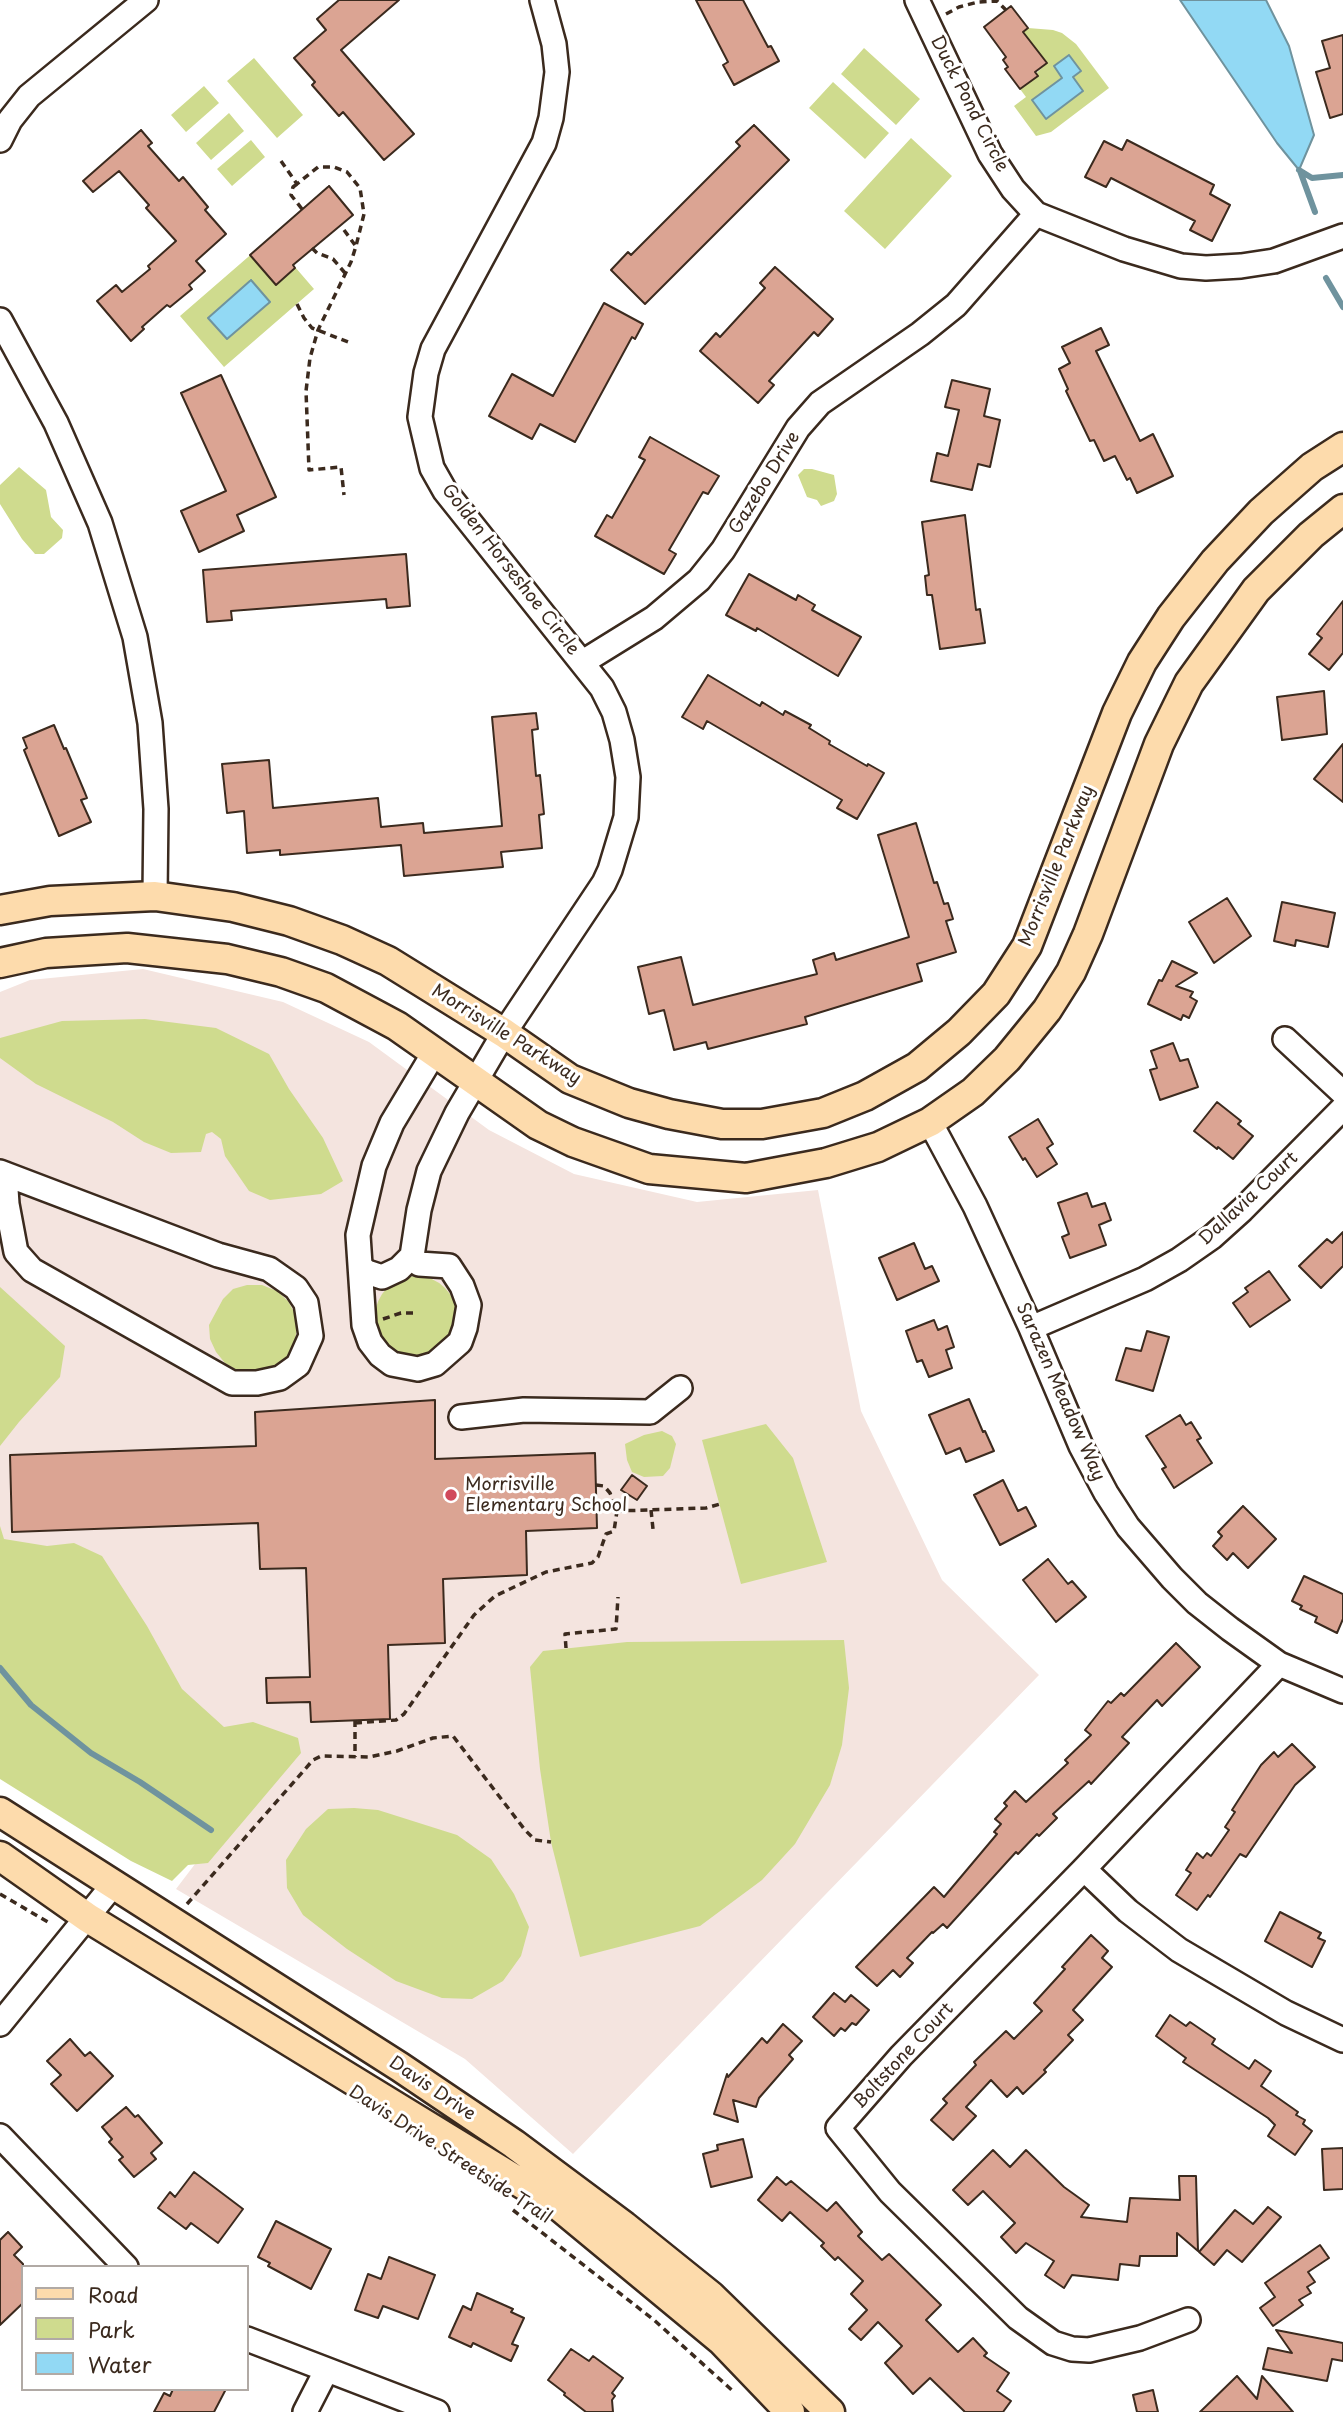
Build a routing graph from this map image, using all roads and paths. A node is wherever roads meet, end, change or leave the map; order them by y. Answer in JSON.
{"nodes":[{"id":1,"x":146,"y":0,"type":"edge"},
{"id":2,"x":542,"y":0,"type":"edge"},
{"id":3,"x":917,"y":0,"type":"edge"},
{"id":4,"x":1006,"y":10,"type":"dead end"},
{"id":5,"x":929,"y":24,"type":"junction"},
{"id":6,"x":0,"y":140,"type":"edge"},
{"id":7,"x":281,"y":162,"type":"dead end"},
{"id":8,"x":298,"y":184,"type":"junction"},
{"id":9,"x":302,"y":209,"type":"dead end"},
{"id":10,"x":1036,"y":214,"type":"junction"},
{"id":11,"x":344,"y":230,"type":"dead end"},
{"id":12,"x":1343,"y":236,"type":"edge"},
{"id":13,"x":356,"y":246,"type":"junction"},
{"id":14,"x":312,"y":248,"type":"dead end"},
{"id":15,"x":345,"y":273,"type":"junction"},
{"id":16,"x":297,"y":304,"type":"dead end"},
{"id":17,"x":0,"y":320,"type":"edge"},
{"id":18,"x":318,"y":330,"type":"junction"},
{"id":19,"x":351,"y":343,"type":"dead end"},
{"id":20,"x":1343,"y":447,"type":"edge"},
{"id":21,"x":344,"y":495,"type":"dead end"},
{"id":22,"x":1343,"y":509,"type":"edge"},
{"id":23,"x":583,"y":662,"type":"junction"},
{"id":24,"x":155,"y":896,"type":"junction"},
{"id":25,"x":0,"y":909,"type":"edge"},
{"id":26,"x":0,"y":963,"type":"edge"},
{"id":27,"x":504,"y":1033,"type":"junction"},
{"id":28,"x":1285,"y":1039,"type":"dead end"},
{"id":29,"x":435,"y":1053,"type":"junction"},
{"id":30,"x":477,"y":1083,"type":"junction"},
{"id":31,"x":1343,"y":1094,"type":"edge"},
{"id":32,"x":1343,"y":1108,"type":"edge"},
{"id":33,"x":930,"y":1122,"type":"junction"},
{"id":34,"x":3,"y":1173,"type":"edge"},
{"id":35,"x":412,"y":1256,"type":"junction"},
{"id":36,"x":361,"y":1267,"type":"junction"},
{"id":37,"x":413,"y":1313,"type":"dead end"},
{"id":38,"x":364,"y":1325,"type":"junction"},
{"id":39,"x":1031,"y":1328,"type":"junction"},
{"id":40,"x":680,"y":1388,"type":"dead end"},
{"id":41,"x":461,"y":1417,"type":"dead end"},
{"id":42,"x":596,"y":1485,"type":"dead end"},
{"id":43,"x":720,"y":1504,"type":"dead end"},
{"id":44,"x":651,"y":1510,"type":"junction"},
{"id":45,"x":618,"y":1511,"type":"junction"},
{"id":46,"x":653,"y":1529,"type":"dead end"},
{"id":47,"x":618,"y":1597,"type":"dead end"},
{"id":48,"x":566,"y":1648,"type":"dead end"},
{"id":49,"x":1279,"y":1664,"type":"junction"},
{"id":50,"x":1343,"y":1691,"type":"edge"},
{"id":51,"x":355,"y":1757,"type":"junction"},
{"id":52,"x":0,"y":1812,"type":"edge"},
{"id":53,"x":551,"y":1842,"type":"dead end"},
{"id":54,"x":0,"y":1856,"type":"edge"},
{"id":55,"x":1084,"y":1869,"type":"junction"},
{"id":56,"x":113,"y":1885,"type":"junction"},
{"id":57,"x":0,"y":1894,"type":"edge"},
{"id":58,"x":40,"y":1917,"type":"dead end"},
{"id":59,"x":88,"y":1918,"type":"junction"},
{"id":60,"x":173,"y":1922,"type":"junction"},
{"id":61,"x":0,"y":2024,"type":"edge"},
{"id":62,"x":1343,"y":2040,"type":"edge"},
{"id":63,"x":0,"y":2136,"type":"edge"},
{"id":64,"x":507,"y":2205,"type":"dead end"},
{"id":65,"x":124,"y":2265,"type":"edge"},
{"id":66,"x":1188,"y":2320,"type":"dead end"},
{"id":67,"x":248,"y":2339,"type":"edge"},
{"id":68,"x":326,"y":2371,"type":"junction"},
{"id":69,"x":743,"y":2400,"type":"dead end"},
{"id":70,"x":305,"y":2412,"type":"edge"},
{"id":71,"x":437,"y":2412,"type":"edge"},
{"id":72,"x":790,"y":2412,"type":"edge"},
{"id":73,"x":830,"y":2412,"type":"edge"}],
"edges":[{"from":1,"to":6,"type":"street"},
{"from":2,"to":23,"type":"street","name":"Golden Horseshoe Circle"},
{"from":3,"to":5,"type":"street","name":"Duck Pond Circle"},
{"from":4,"to":5,"type":"path"},
{"from":5,"to":10,"type":"street","name":"Duck Pond Circle"},
{"from":7,"to":8,"type":"path"},
{"from":8,"to":9,"type":"path"},
{"from":8,"to":13,"type":"path"},
{"from":10,"to":12,"type":"street","name":"Duck Pond Circle"},
{"from":10,"to":23,"type":"street","name":"Gazebo Drive"},
{"from":11,"to":13,"type":"path"},
{"from":13,"to":15,"type":"path"},
{"from":14,"to":15,"type":"path"},
{"from":15,"to":18,"type":"path"},
{"from":16,"to":18,"type":"path"},
{"from":17,"to":24,"type":"street"},
{"from":18,"to":19,"type":"path"},
{"from":18,"to":21,"type":"path"},
{"from":20,"to":27,"type":"main road","name":"Morrisville Parkway"},
{"from":22,"to":33,"type":"main road"},
{"from":23,"to":27,"type":"street","name":"Golden Horseshoe Circle"},
{"from":24,"to":25,"type":"main road","name":"Morrisville Parkway"},
{"from":24,"to":27,"type":"main road","name":"Morrisville Parkway"},
{"from":26,"to":29,"type":"main road"},
{"from":27,"to":30,"type":"street","name":"Golden Horseshoe Circle"},
{"from":28,"to":31,"type":"street"},
{"from":29,"to":30,"type":"main road"},
{"from":29,"to":36,"type":"street"},
{"from":30,"to":33,"type":"main road"},
{"from":30,"to":35,"type":"street","name":"Golden Horseshoe Circle"},
{"from":32,"to":39,"type":"street","name":"Dallavia Court"},
{"from":33,"to":39,"type":"street","name":"Sarazen Meadow Way"},
{"from":34,"to":34,"type":"street"},
{"from":35,"to":36,"type":"street"},
{"from":35,"to":38,"type":"street"},
{"from":36,"to":38,"type":"street"},
{"from":37,"to":38,"type":"path"},
{"from":39,"to":49,"type":"street","name":"Sarazen Meadow Way"},
{"from":40,"to":41,"type":"street"},
{"from":42,"to":45,"type":"path"},
{"from":43,"to":44,"type":"path"},
{"from":44,"to":45,"type":"path"},
{"from":44,"to":46,"type":"path"},
{"from":45,"to":51,"type":"path"},
{"from":47,"to":48,"type":"path"},
{"from":49,"to":50,"type":"street","name":"Sarazen Meadow Way"},
{"from":49,"to":55,"type":"street","name":"Boltstone Court"},
{"from":51,"to":53,"type":"path"},
{"from":51,"to":60,"type":"path"},
{"from":52,"to":56,"type":"main road","name":"Davis Drive"},
{"from":54,"to":59,"type":"main road","name":"Davis Drive"},
{"from":55,"to":62,"type":"street"},
{"from":55,"to":66,"type":"street","name":"Boltstone Court"},
{"from":56,"to":59,"type":"street"},
{"from":56,"to":60,"type":"main road","name":"Davis Drive"},
{"from":57,"to":58,"type":"path"},
{"from":59,"to":61,"type":"street"},
{"from":59,"to":72,"type":"main road","name":"Davis Drive"},
{"from":60,"to":73,"type":"main road","name":"Davis Drive"},
{"from":63,"to":65,"type":"street"},
{"from":64,"to":69,"type":"path","name":"Davis Drive Streetside Trail"},
{"from":67,"to":68,"type":"street"},
{"from":68,"to":70,"type":"street"},
{"from":68,"to":71,"type":"street"}]}
